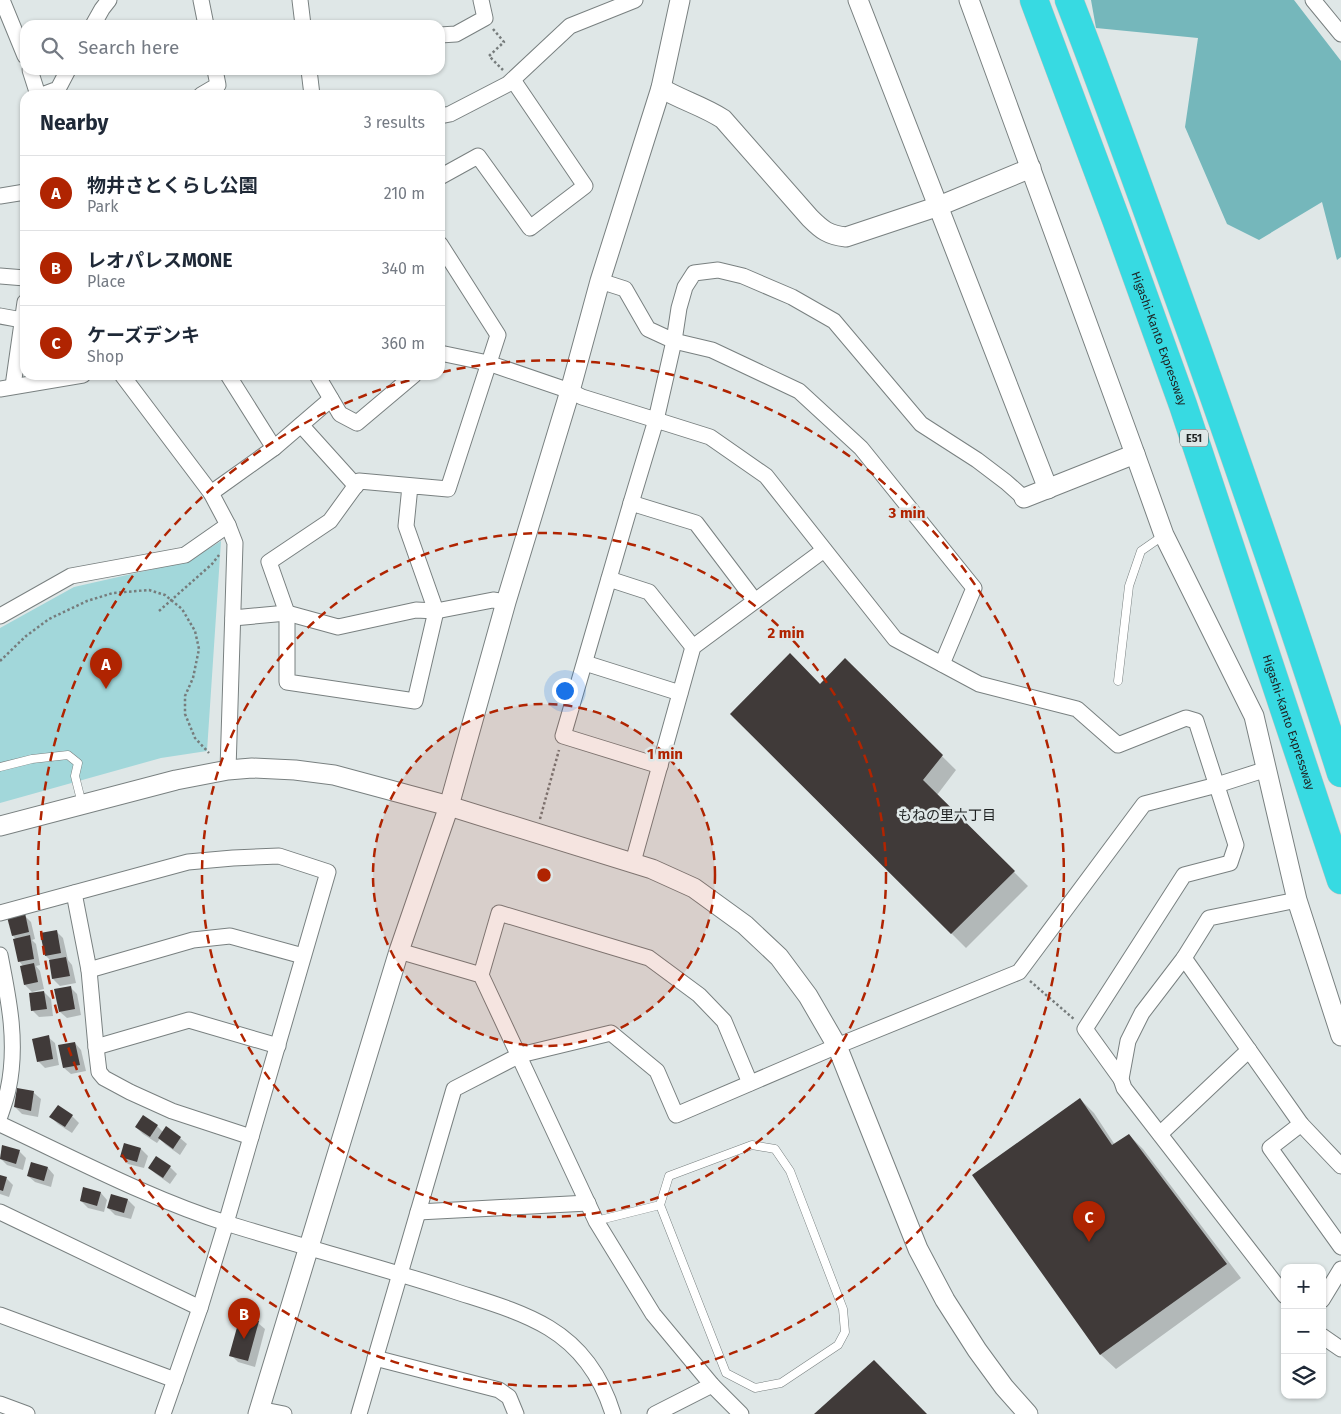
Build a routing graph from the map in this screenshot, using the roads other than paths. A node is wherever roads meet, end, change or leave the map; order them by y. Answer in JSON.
{"nodes":[{"id":1,"x":2,"y":0,"type":"edge"},
{"id":2,"x":109,"y":0,"type":"edge"},
{"id":3,"x":201,"y":0,"type":"edge"},
{"id":4,"x":300,"y":0,"type":"edge"},
{"id":5,"x":481,"y":0,"type":"edge"},
{"id":6,"x":634,"y":0,"type":"edge"},
{"id":7,"x":680,"y":0,"type":"edge"},
{"id":8,"x":858,"y":0,"type":"edge"},
{"id":9,"x":969,"y":0,"type":"edge"},
{"id":10,"x":1034,"y":0,"type":"edge"},
{"id":11,"x":1069,"y":0,"type":"edge"},
{"id":12,"x":1313,"y":0,"type":"edge"},
{"id":13,"x":96,"y":20,"type":"edge"},
{"id":14,"x":205,"y":20,"type":"edge"},
{"id":15,"x":302,"y":20,"type":"edge"},
{"id":16,"x":1341,"y":34,"type":"edge"},
{"id":17,"x":445,"y":35,"type":"edge"},
{"id":18,"x":20,"y":44,"type":"edge"},
{"id":19,"x":32,"y":75,"type":"edge"},
{"id":20,"x":65,"y":75,"type":"edge"},
{"id":21,"x":216,"y":75,"type":"edge"},
{"id":22,"x":310,"y":75,"type":"edge"},
{"id":23,"x":513,"y":80,"type":"junction"},
{"id":24,"x":661,"y":88,"type":"junction"},
{"id":25,"x":36,"y":90,"type":"edge"},
{"id":26,"x":55,"y":90,"type":"edge"},
{"id":27,"x":210,"y":90,"type":"edge"},
{"id":28,"x":311,"y":90,"type":"edge"},
{"id":29,"x":445,"y":115,"type":"edge"},
{"id":30,"x":1031,"y":168,"type":"junction"},
{"id":31,"x":445,"y":174,"type":"edge"},
{"id":32,"x":20,"y":193,"type":"edge"},
{"id":33,"x":0,"y":196,"type":"edge"},
{"id":34,"x":939,"y":206,"type":"junction"},
{"id":35,"x":445,"y":252,"type":"edge"},
{"id":36,"x":0,"y":276,"type":"edge"},
{"id":37,"x":20,"y":278,"type":"edge"},
{"id":38,"x":600,"y":281,"type":"junction"},
{"id":39,"x":0,"y":316,"type":"edge"},
{"id":40,"x":20,"y":320,"type":"edge"},
{"id":41,"x":20,"y":329,"type":"edge"},
{"id":42,"x":674,"y":341,"type":"junction"},
{"id":43,"x":445,"y":354,"type":"edge"},
{"id":44,"x":488,"y":364,"type":"junction"},
{"id":45,"x":51,"y":380,"type":"edge"},
{"id":46,"x":126,"y":380,"type":"edge"},
{"id":47,"x":231,"y":380,"type":"edge"},
{"id":48,"x":320,"y":380,"type":"edge"},
{"id":49,"x":407,"y":380,"type":"edge"},
{"id":50,"x":7,"y":387,"type":"edge"},
{"id":51,"x":570,"y":391,"type":"junction"},
{"id":52,"x":332,"y":399,"type":"junction"},
{"id":53,"x":656,"y":420,"type":"junction"},
{"id":54,"x":301,"y":425,"type":"junction"},
{"id":55,"x":274,"y":448,"type":"junction"},
{"id":56,"x":1135,"y":454,"type":"junction"},
{"id":57,"x":356,"y":486,"type":"junction"},
{"id":58,"x":410,"y":486,"type":"junction"},
{"id":59,"x":1048,"y":490,"type":"junction"},
{"id":60,"x":211,"y":493,"type":"junction"},
{"id":61,"x":1024,"y":498,"type":"joint"},
{"id":62,"x":631,"y":503,"type":"junction"},
{"id":63,"x":228,"y":525,"type":"junction"},
{"id":64,"x":1164,"y":535,"type":"junction"},
{"id":65,"x":824,"y":550,"type":"junction"},
{"id":66,"x":609,"y":579,"type":"junction"},
{"id":67,"x":506,"y":602,"type":"junction"},
{"id":68,"x":755,"y":602,"type":"junction"},
{"id":69,"x":436,"y":611,"type":"junction"},
{"id":70,"x":287,"y":613,"type":"junction"},
{"id":71,"x":0,"y":616,"type":"edge"},
{"id":72,"x":233,"y":618,"type":"junction"},
{"id":73,"x":693,"y":648,"type":"junction"},
{"id":74,"x":584,"y":663,"type":"junction"},
{"id":75,"x":942,"y":664,"type":"junction"},
{"id":76,"x":1118,"y":681,"type":"dead end"},
{"id":77,"x":680,"y":693,"type":"junction"},
{"id":78,"x":660,"y":766,"type":"junction"},
{"id":79,"x":0,"y":767,"type":"edge"},
{"id":80,"x":1266,"y":769,"type":"junction"},
{"id":81,"x":228,"y":770,"type":"junction"},
{"id":82,"x":1341,"y":773,"type":"edge"},
{"id":83,"x":1217,"y":785,"type":"junction"},
{"id":84,"x":82,"y":804,"type":"junction"},
{"id":85,"x":449,"y":806,"type":"junction"},
{"id":86,"x":0,"y":826,"type":"edge"},
{"id":87,"x":633,"y":862,"type":"junction"},
{"id":88,"x":1341,"y":880,"type":"edge"},
{"id":89,"x":74,"y":893,"type":"junction"},
{"id":90,"x":1297,"y":900,"type":"junction"},
{"id":91,"x":0,"y":913,"type":"edge"},
{"id":92,"x":399,"y":951,"type":"junction"},
{"id":93,"x":0,"y":956,"type":"edge"},
{"id":94,"x":303,"y":956,"type":"junction"},
{"id":95,"x":1184,"y":958,"type":"junction"},
{"id":96,"x":89,"y":970,"type":"junction"},
{"id":97,"x":481,"y":975,"type":"junction"},
{"id":98,"x":1341,"y":1036,"type":"edge"},
{"id":99,"x":278,"y":1046,"type":"junction"},
{"id":100,"x":837,"y":1046,"type":"junction"},
{"id":101,"x":96,"y":1047,"type":"junction"},
{"id":102,"x":1250,"y":1050,"type":"junction"},
{"id":103,"x":520,"y":1055,"type":"junction"},
{"id":104,"x":1121,"y":1078,"type":"junction"},
{"id":105,"x":750,"y":1083,"type":"junction"},
{"id":106,"x":0,"y":1116,"type":"edge"},
{"id":107,"x":0,"y":1124,"type":"edge"},
{"id":108,"x":1301,"y":1124,"type":"junction"},
{"id":109,"x":1160,"y":1134,"type":"junction"},
{"id":110,"x":251,"y":1137,"type":"junction"},
{"id":111,"x":1341,"y":1166,"type":"edge"},
{"id":112,"x":588,"y":1203,"type":"junction"},
{"id":113,"x":660,"y":1204,"type":"junction"},
{"id":114,"x":0,"y":1212,"type":"edge"},
{"id":115,"x":418,"y":1212,"type":"junction"},
{"id":116,"x":596,"y":1221,"type":"junction"},
{"id":117,"x":226,"y":1222,"type":"junction"},
{"id":118,"x":1341,"y":1247,"type":"edge"},
{"id":119,"x":309,"y":1248,"type":"junction"},
{"id":120,"x":1341,"y":1269,"type":"edge"},
{"id":121,"x":400,"y":1274,"type":"junction"},
{"id":122,"x":1281,"y":1291,"type":"edge"},
{"id":123,"x":1326,"y":1293,"type":"edge"},
{"id":124,"x":200,"y":1308,"type":"junction"},
{"id":125,"x":0,"y":1315,"type":"edge"},
{"id":126,"x":1326,"y":1339,"type":"edge"},
{"id":127,"x":1341,"y":1349,"type":"edge"},
{"id":128,"x":375,"y":1358,"type":"junction"},
{"id":129,"x":175,"y":1380,"type":"junction"},
{"id":130,"x":712,"y":1385,"type":"junction"},
{"id":131,"x":0,"y":1404,"type":"edge"},
{"id":132,"x":258,"y":1412,"type":"edge"},
{"id":133,"x":27,"y":1414,"type":"edge"},
{"id":134,"x":163,"y":1414,"type":"edge"},
{"id":135,"x":284,"y":1414,"type":"edge"},
{"id":136,"x":359,"y":1414,"type":"edge"},
{"id":137,"x":516,"y":1414,"type":"edge"},
{"id":138,"x":613,"y":1414,"type":"edge"},
{"id":139,"x":655,"y":1414,"type":"edge"},
{"id":140,"x":741,"y":1414,"type":"edge"},
{"id":141,"x":1028,"y":1414,"type":"edge"}],
"edges":[{"from":1,"to":18,"type":"street"},
{"from":2,"to":13,"type":"street"},
{"from":3,"to":14,"type":"street"},
{"from":4,"to":15,"type":"street"},
{"from":5,"to":17,"type":"street"},
{"from":6,"to":23,"type":"street"},
{"from":7,"to":24,"type":"street"},
{"from":8,"to":34,"type":"street"},
{"from":9,"to":30,"type":"street"},
{"from":10,"to":88,"type":"highway","name":"Higashi-Kanto Expressway","number":"E51"},
{"from":11,"to":82,"type":"highway","number":"E51"},
{"from":12,"to":16,"type":"street"},
{"from":19,"to":25,"type":"street"},
{"from":20,"to":26,"type":"street"},
{"from":21,"to":27,"type":"street"},
{"from":22,"to":28,"type":"street"},
{"from":23,"to":29,"type":"street"},
{"from":23,"to":31,"type":"street"},
{"from":24,"to":34,"type":"street"},
{"from":24,"to":38,"type":"street"},
{"from":30,"to":34,"type":"street"},
{"from":30,"to":56,"type":"street"},
{"from":32,"to":33,"type":"street"},
{"from":34,"to":59,"type":"street"},
{"from":35,"to":44,"type":"street"},
{"from":36,"to":37,"type":"street"},
{"from":38,"to":42,"type":"street"},
{"from":38,"to":51,"type":"street"},
{"from":39,"to":40,"type":"street"},
{"from":41,"to":50,"type":"street"},
{"from":42,"to":53,"type":"street"},
{"from":42,"to":61,"type":"street"},
{"from":42,"to":75,"type":"street"},
{"from":43,"to":44,"type":"street"},
{"from":44,"to":51,"type":"street"},
{"from":44,"to":58,"type":"street"},
{"from":45,"to":50,"type":"street"},
{"from":46,"to":60,"type":"street"},
{"from":47,"to":55,"type":"street"},
{"from":48,"to":52,"type":"street"},
{"from":49,"to":52,"type":"street"},
{"from":51,"to":53,"type":"street"},
{"from":51,"to":67,"type":"street"},
{"from":52,"to":54,"type":"street"},
{"from":53,"to":62,"type":"street"},
{"from":53,"to":65,"type":"street"},
{"from":54,"to":55,"type":"street"},
{"from":54,"to":57,"type":"street"},
{"from":55,"to":60,"type":"street"},
{"from":56,"to":59,"type":"street"},
{"from":56,"to":64,"type":"street"},
{"from":57,"to":58,"type":"street"},
{"from":57,"to":70,"type":"street"},
{"from":58,"to":69,"type":"street"},
{"from":59,"to":61,"type":"street"},
{"from":60,"to":63,"type":"street"},
{"from":62,"to":66,"type":"street"},
{"from":62,"to":68,"type":"street"},
{"from":63,"to":71,"type":"street"},
{"from":63,"to":72,"type":"street"},
{"from":64,"to":76,"type":"lane"},
{"from":64,"to":80,"type":"street"},
{"from":65,"to":68,"type":"street"},
{"from":65,"to":75,"type":"street"},
{"from":66,"to":73,"type":"street"},
{"from":66,"to":74,"type":"street"},
{"from":67,"to":69,"type":"street"},
{"from":67,"to":85,"type":"street"},
{"from":68,"to":73,"type":"street"},
{"from":69,"to":70,"type":"street"},
{"from":69,"to":70,"type":"street"},
{"from":70,"to":72,"type":"street"},
{"from":72,"to":81,"type":"street"},
{"from":73,"to":77,"type":"street"},
{"from":74,"to":77,"type":"street"},
{"from":74,"to":78,"type":"street"},
{"from":75,"to":83,"type":"street"},
{"from":77,"to":78,"type":"street"},
{"from":78,"to":87,"type":"street"},
{"from":79,"to":84,"type":"lane"},
{"from":80,"to":83,"type":"street"},
{"from":80,"to":90,"type":"street"},
{"from":81,"to":84,"type":"street"},
{"from":81,"to":85,"type":"street"},
{"from":83,"to":100,"type":"street"},
{"from":83,"to":104,"type":"street"},
{"from":84,"to":86,"type":"street"},
{"from":85,"to":87,"type":"street"},
{"from":85,"to":92,"type":"street"},
{"from":87,"to":100,"type":"street"},
{"from":89,"to":91,"type":"street"},
{"from":89,"to":94,"type":"street"},
{"from":89,"to":96,"type":"street"},
{"from":90,"to":95,"type":"street"},
{"from":90,"to":98,"type":"street"},
{"from":92,"to":97,"type":"street"},
{"from":92,"to":119,"type":"street"},
{"from":93,"to":106,"type":"street"},
{"from":94,"to":96,"type":"street"},
{"from":94,"to":99,"type":"street"},
{"from":95,"to":102,"type":"street"},
{"from":95,"to":104,"type":"street"},
{"from":96,"to":101,"type":"street"},
{"from":97,"to":103,"type":"street"},
{"from":97,"to":105,"type":"street"},
{"from":99,"to":101,"type":"street"},
{"from":99,"to":110,"type":"street"},
{"from":100,"to":105,"type":"street"},
{"from":100,"to":141,"type":"street"},
{"from":101,"to":110,"type":"street"},
{"from":102,"to":108,"type":"street"},
{"from":102,"to":109,"type":"street"},
{"from":103,"to":105,"type":"street"},
{"from":103,"to":112,"type":"street"},
{"from":103,"to":115,"type":"street"},
{"from":104,"to":109,"type":"street"},
{"from":107,"to":117,"type":"street"},
{"from":108,"to":111,"type":"street"},
{"from":108,"to":118,"type":"street"},
{"from":109,"to":122,"type":"street"},
{"from":110,"to":117,"type":"street"},
{"from":112,"to":115,"type":"street"},
{"from":112,"to":116,"type":"street"},
{"from":113,"to":113,"type":"lane"},
{"from":113,"to":116,"type":"lane"},
{"from":114,"to":124,"type":"street"},
{"from":115,"to":121,"type":"street"},
{"from":116,"to":130,"type":"street"},
{"from":117,"to":119,"type":"street"},
{"from":117,"to":124,"type":"street"},
{"from":119,"to":121,"type":"street"},
{"from":119,"to":132,"type":"street"},
{"from":120,"to":123,"type":"street"},
{"from":121,"to":128,"type":"street"},
{"from":121,"to":138,"type":"street"},
{"from":124,"to":129,"type":"street"},
{"from":125,"to":129,"type":"street"},
{"from":126,"to":127,"type":"street"},
{"from":128,"to":136,"type":"street"},
{"from":128,"to":137,"type":"street"},
{"from":129,"to":134,"type":"street"},
{"from":130,"to":139,"type":"street"},
{"from":130,"to":140,"type":"street"},
{"from":131,"to":133,"type":"street"},
{"from":132,"to":135,"type":"street"}]}
